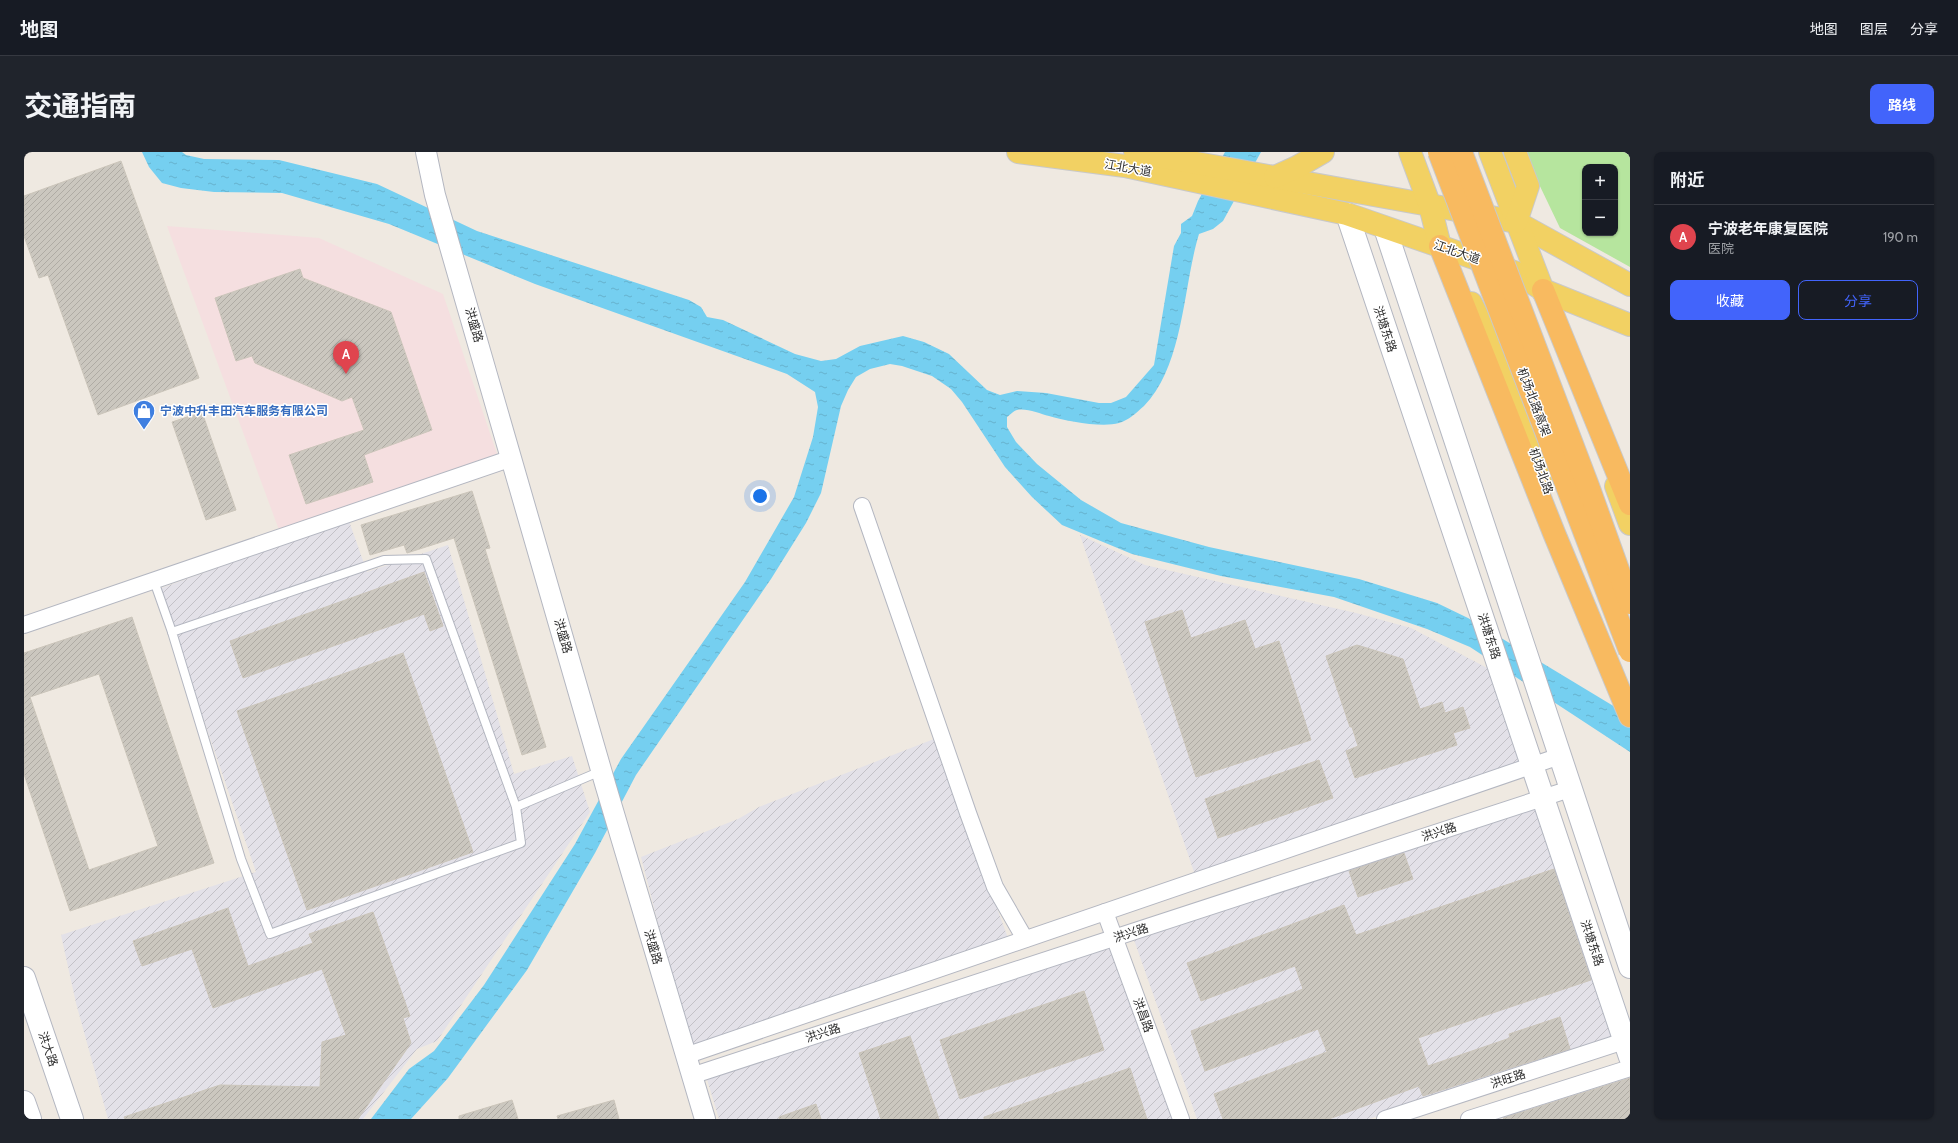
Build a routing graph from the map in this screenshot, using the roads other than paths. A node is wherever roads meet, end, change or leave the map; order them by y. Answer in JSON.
{"nodes":[{"id":1,"x":426,"y":152,"type":"edge"},
{"id":2,"x":1018,"y":152,"type":"edge"},
{"id":3,"x":1135,"y":152,"type":"edge"},
{"id":4,"x":1323,"y":152,"type":"edge"},
{"id":5,"x":1410,"y":152,"type":"edge"},
{"id":6,"x":1439,"y":152,"type":"edge"},
{"id":7,"x":1462,"y":152,"type":"edge"},
{"id":8,"x":1490,"y":152,"type":"edge"},
{"id":9,"x":1515,"y":152,"type":"edge"},
{"id":10,"x":1171,"y":167,"type":"junction"},
{"id":11,"x":1275,"y":177,"type":"junction"},
{"id":12,"x":1430,"y":206,"type":"junction"},
{"id":13,"x":1347,"y":214,"type":"junction"},
{"id":14,"x":1516,"y":222,"type":"junction"},
{"id":15,"x":1385,"y":228,"type":"junction"},
{"id":16,"x":1440,"y":246,"type":"junction"},
{"id":17,"x":1630,"y":284,"type":"edge"},
{"id":18,"x":1543,"y":290,"type":"junction"},
{"id":19,"x":1630,"y":325,"type":"edge"},
{"id":20,"x":512,"y":458,"type":"junction"},
{"id":21,"x":1630,"y":504,"type":"edge"},
{"id":22,"x":862,"y":506,"type":"dead end"},
{"id":23,"x":1630,"y":524,"type":"edge"},
{"id":24,"x":154,"y":580,"type":"junction"},
{"id":25,"x":1630,"y":603,"type":"edge"},
{"id":26,"x":24,"y":625,"type":"edge"},
{"id":27,"x":172,"y":632,"type":"junction"},
{"id":28,"x":1623,"y":657,"type":"edge"},
{"id":29,"x":1630,"y":700,"type":"edge"},
{"id":30,"x":1630,"y":716,"type":"edge"},
{"id":31,"x":1560,"y":756,"type":"junction"},
{"id":32,"x":1532,"y":765,"type":"junction"},
{"id":33,"x":604,"y":779,"type":"junction"},
{"id":34,"x":1570,"y":789,"type":"junction"},
{"id":35,"x":1543,"y":798,"type":"junction"},
{"id":36,"x":516,"y":807,"type":"junction"},
{"id":37,"x":1105,"y":912,"type":"junction"},
{"id":38,"x":1115,"y":938,"type":"junction"},
{"id":39,"x":1025,"y":939,"type":"junction"},
{"id":40,"x":1630,"y":967,"type":"edge"},
{"id":41,"x":24,"y":978,"type":"edge"},
{"id":42,"x":1628,"y":1046,"type":"edge"},
{"id":43,"x":685,"y":1056,"type":"junction"},
{"id":44,"x":1630,"y":1068,"type":"edge"},
{"id":45,"x":691,"y":1076,"type":"junction"},
{"id":46,"x":24,"y":1102,"type":"edge"},
{"id":47,"x":30,"y":1119,"type":"edge"},
{"id":48,"x":72,"y":1119,"type":"edge"},
{"id":49,"x":705,"y":1119,"type":"edge"},
{"id":50,"x":1181,"y":1119,"type":"edge"},
{"id":51,"x":1385,"y":1119,"type":"edge"},
{"id":52,"x":1469,"y":1119,"type":"edge"}],
"edges":[{"from":1,"to":20,"type":"street","name":"洪盛路"},
{"from":2,"to":10,"type":"main road","name":"江北大道"},
{"from":3,"to":10,"type":"main road","name":"江北大道"},
{"from":4,"to":11,"type":"main road"},
{"from":5,"to":12,"type":"main road"},
{"from":6,"to":28,"type":"highway","name":"机场北路高架","bridge":true},
{"from":7,"to":25,"type":"highway","name":"机场北路高架","bridge":true},
{"from":8,"to":14,"type":"main road"},
{"from":9,"to":14,"type":"main road"},
{"from":10,"to":11,"type":"main road"},
{"from":10,"to":13,"type":"main road","name":"江北大道"},
{"from":11,"to":12,"type":"main road"},
{"from":12,"to":14,"type":"main road"},
{"from":12,"to":16,"type":"main road","name":"机场北路"},
{"from":13,"to":15,"type":"main road","name":"江北大道"},
{"from":13,"to":32,"type":"main road","name":"洪塘东路"},
{"from":14,"to":17,"type":"main road"},
{"from":14,"to":18,"type":"main road"},
{"from":15,"to":16,"type":"main road","name":"江北大道"},
{"from":15,"to":31,"type":"main road"},
{"from":16,"to":18,"type":"main road","name":"江北大道"},
{"from":16,"to":28,"type":"main road","name":"机场北路"},
{"from":16,"to":30,"type":"highway"},
{"from":18,"to":19,"type":"main road","name":"江北大道"},
{"from":18,"to":21,"type":"highway"},
{"from":18,"to":23,"type":"main road"},
{"from":20,"to":24,"type":"street"},
{"from":20,"to":33,"type":"street","name":"洪盛路"},
{"from":22,"to":39,"type":"street"},
{"from":24,"to":26,"type":"street"},
{"from":24,"to":27,"type":"lane"},
{"from":27,"to":36,"type":"lane"},
{"from":27,"to":36,"type":"lane"},
{"from":28,"to":29,"type":"main road","name":"机场北路"},
{"from":31,"to":32,"type":"street","name":"洪兴路"},
{"from":31,"to":34,"type":"main road"},
{"from":32,"to":35,"type":"main road","name":"洪塘东路"},
{"from":32,"to":37,"type":"street","name":"洪兴路"},
{"from":33,"to":36,"type":"lane"},
{"from":33,"to":43,"type":"street","name":"洪盛路"},
{"from":34,"to":35,"type":"street","name":"洪兴路"},
{"from":34,"to":40,"type":"main road"},
{"from":35,"to":38,"type":"street","name":"洪兴路"},
{"from":35,"to":42,"type":"main road","name":"洪塘东路"},
{"from":37,"to":38,"type":"street","name":"洪昌路"},
{"from":37,"to":39,"type":"street","name":"洪兴路"},
{"from":38,"to":45,"type":"street","name":"洪兴路"},
{"from":38,"to":50,"type":"street","name":"洪昌路"},
{"from":39,"to":43,"type":"street","name":"洪兴路"},
{"from":41,"to":48,"type":"main road","name":"洪大路"},
{"from":42,"to":51,"type":"street","name":"洪旺路"},
{"from":43,"to":45,"type":"street","name":"洪盛路"},
{"from":44,"to":52,"type":"street"},
{"from":45,"to":49,"type":"street","name":"洪盛路"},
{"from":46,"to":47,"type":"main road"}]}
